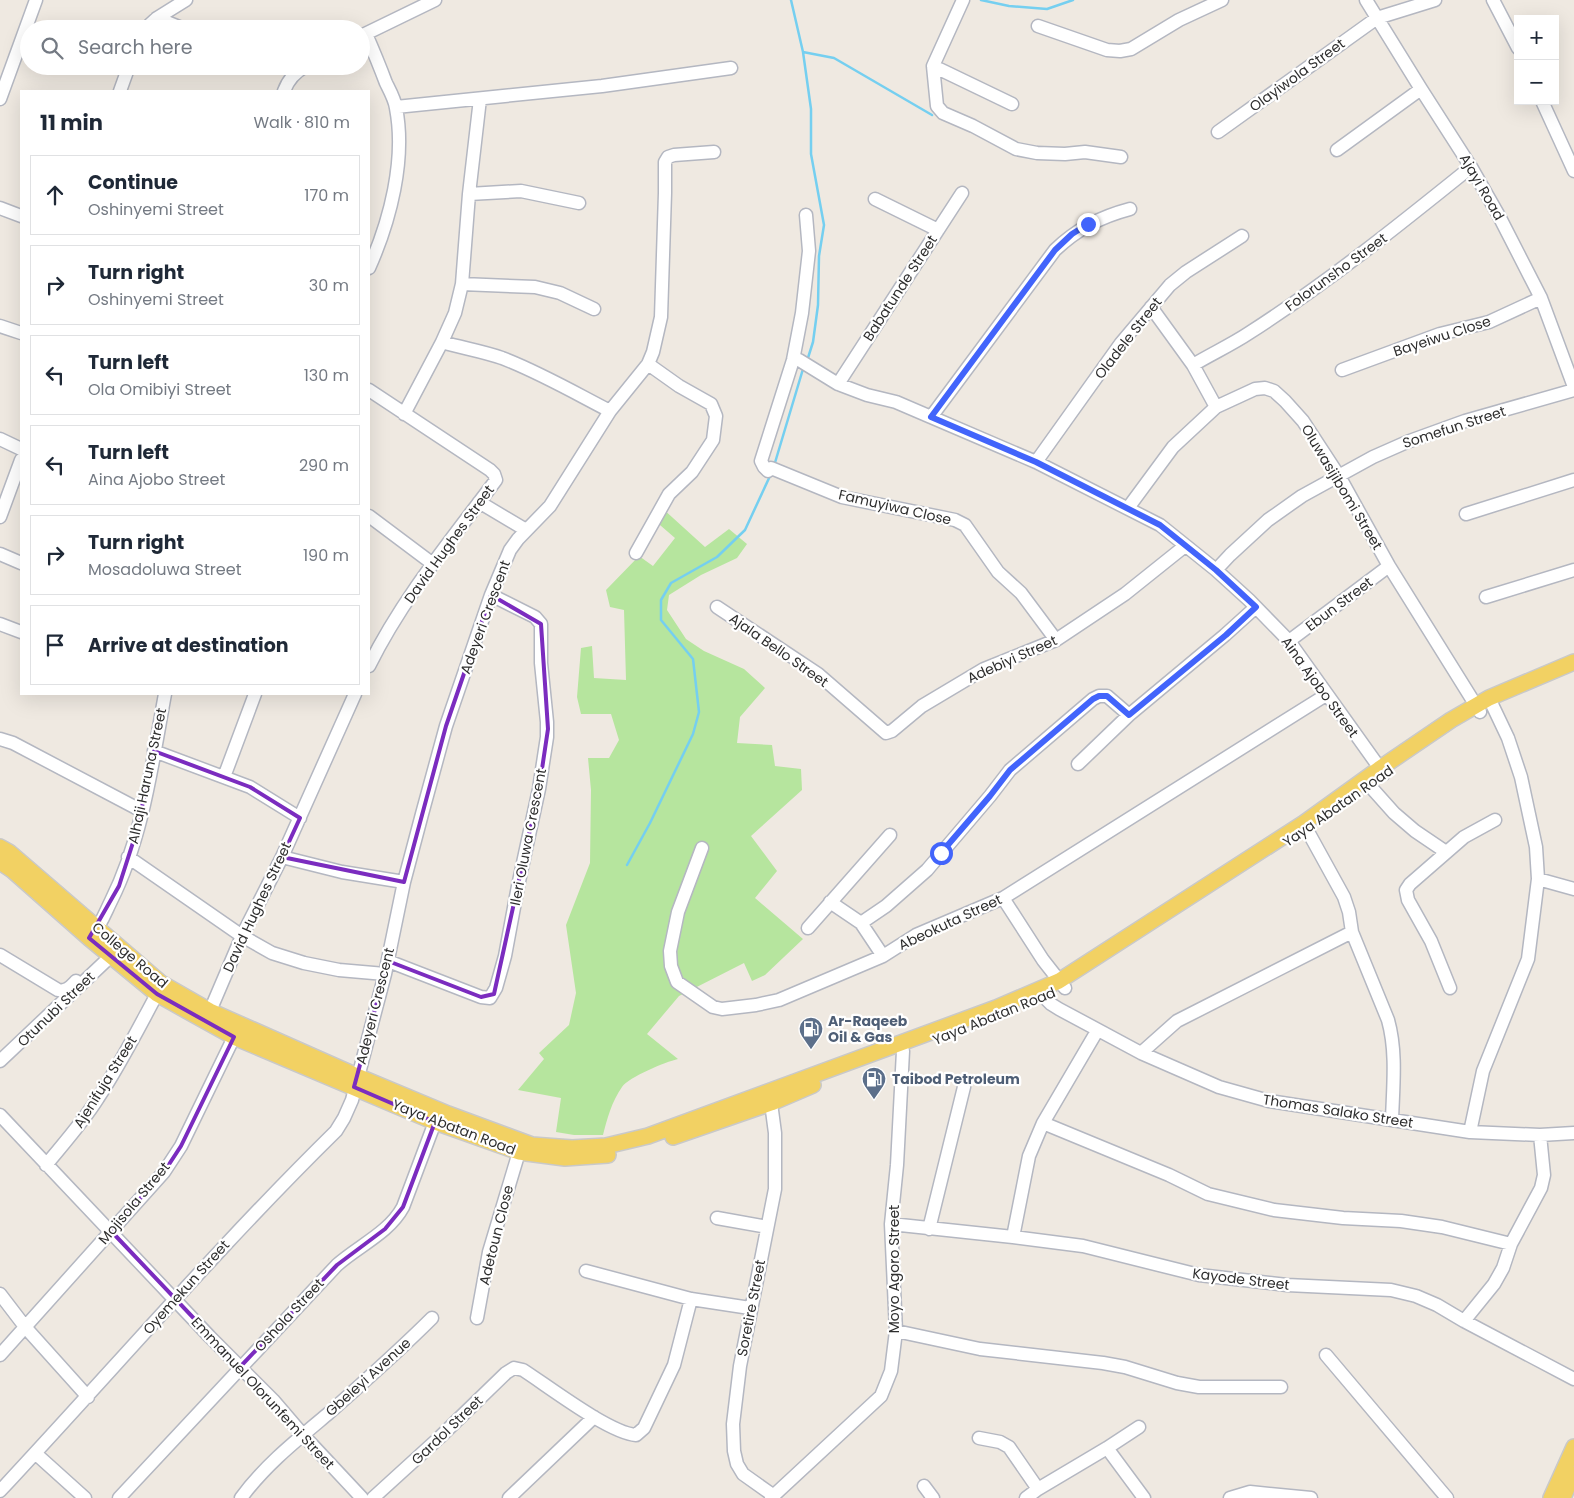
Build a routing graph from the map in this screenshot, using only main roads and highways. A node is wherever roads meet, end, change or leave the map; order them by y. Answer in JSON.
{"nodes":[{"id":1,"x":1574,"y":662,"type":"edge"},
{"id":2,"x":1574,"y":670,"type":"edge"},
{"id":3,"x":1485,"y":705,"type":"junction"},
{"id":4,"x":1381,"y":771,"type":"junction"},
{"id":5,"x":0,"y":847,"type":"edge"},
{"id":6,"x":0,"y":862,"type":"edge"},
{"id":7,"x":94,"y":933,"type":"junction"},
{"id":8,"x":1062,"y":984,"type":"junction"},
{"id":9,"x":1041,"y":994,"type":"junction"},
{"id":10,"x":356,"y":1082,"type":"junction"},
{"id":11,"x":1574,"y":1447,"type":"edge"},
{"id":12,"x":1574,"y":1471,"type":"edge"},
{"id":13,"x":1567,"y":1494,"type":"edge"},
{"id":14,"x":1551,"y":1498,"type":"edge"}],
"edges":[{"from":1,"to":3,"type":"main road","name":"Yaya Abatan Road"},
{"from":2,"to":3,"type":"main road","name":"Yaya Abatan Road"},
{"from":3,"to":4,"type":"main road","name":"Yaya Abatan Road"},
{"from":4,"to":8,"type":"main road","name":"Yaya Abatan Road"},
{"from":4,"to":8,"type":"main road","name":"Yaya Abatan Road"},
{"from":5,"to":7,"type":"main road","name":"College Road"},
{"from":6,"to":7,"type":"main road","name":"College Road"},
{"from":7,"to":10,"type":"main road","name":"College Road"},
{"from":7,"to":10,"type":"main road","name":"College Road"},
{"from":8,"to":9,"type":"main road","name":"Yaya Abatan Road"},
{"from":9,"to":10,"type":"main road","name":"Yaya Abatan Road"},
{"from":9,"to":10,"type":"main road","name":"Yaya Abatan Road"},
{"from":11,"to":14,"type":"main road"},
{"from":12,"to":13,"type":"main road"}]}
